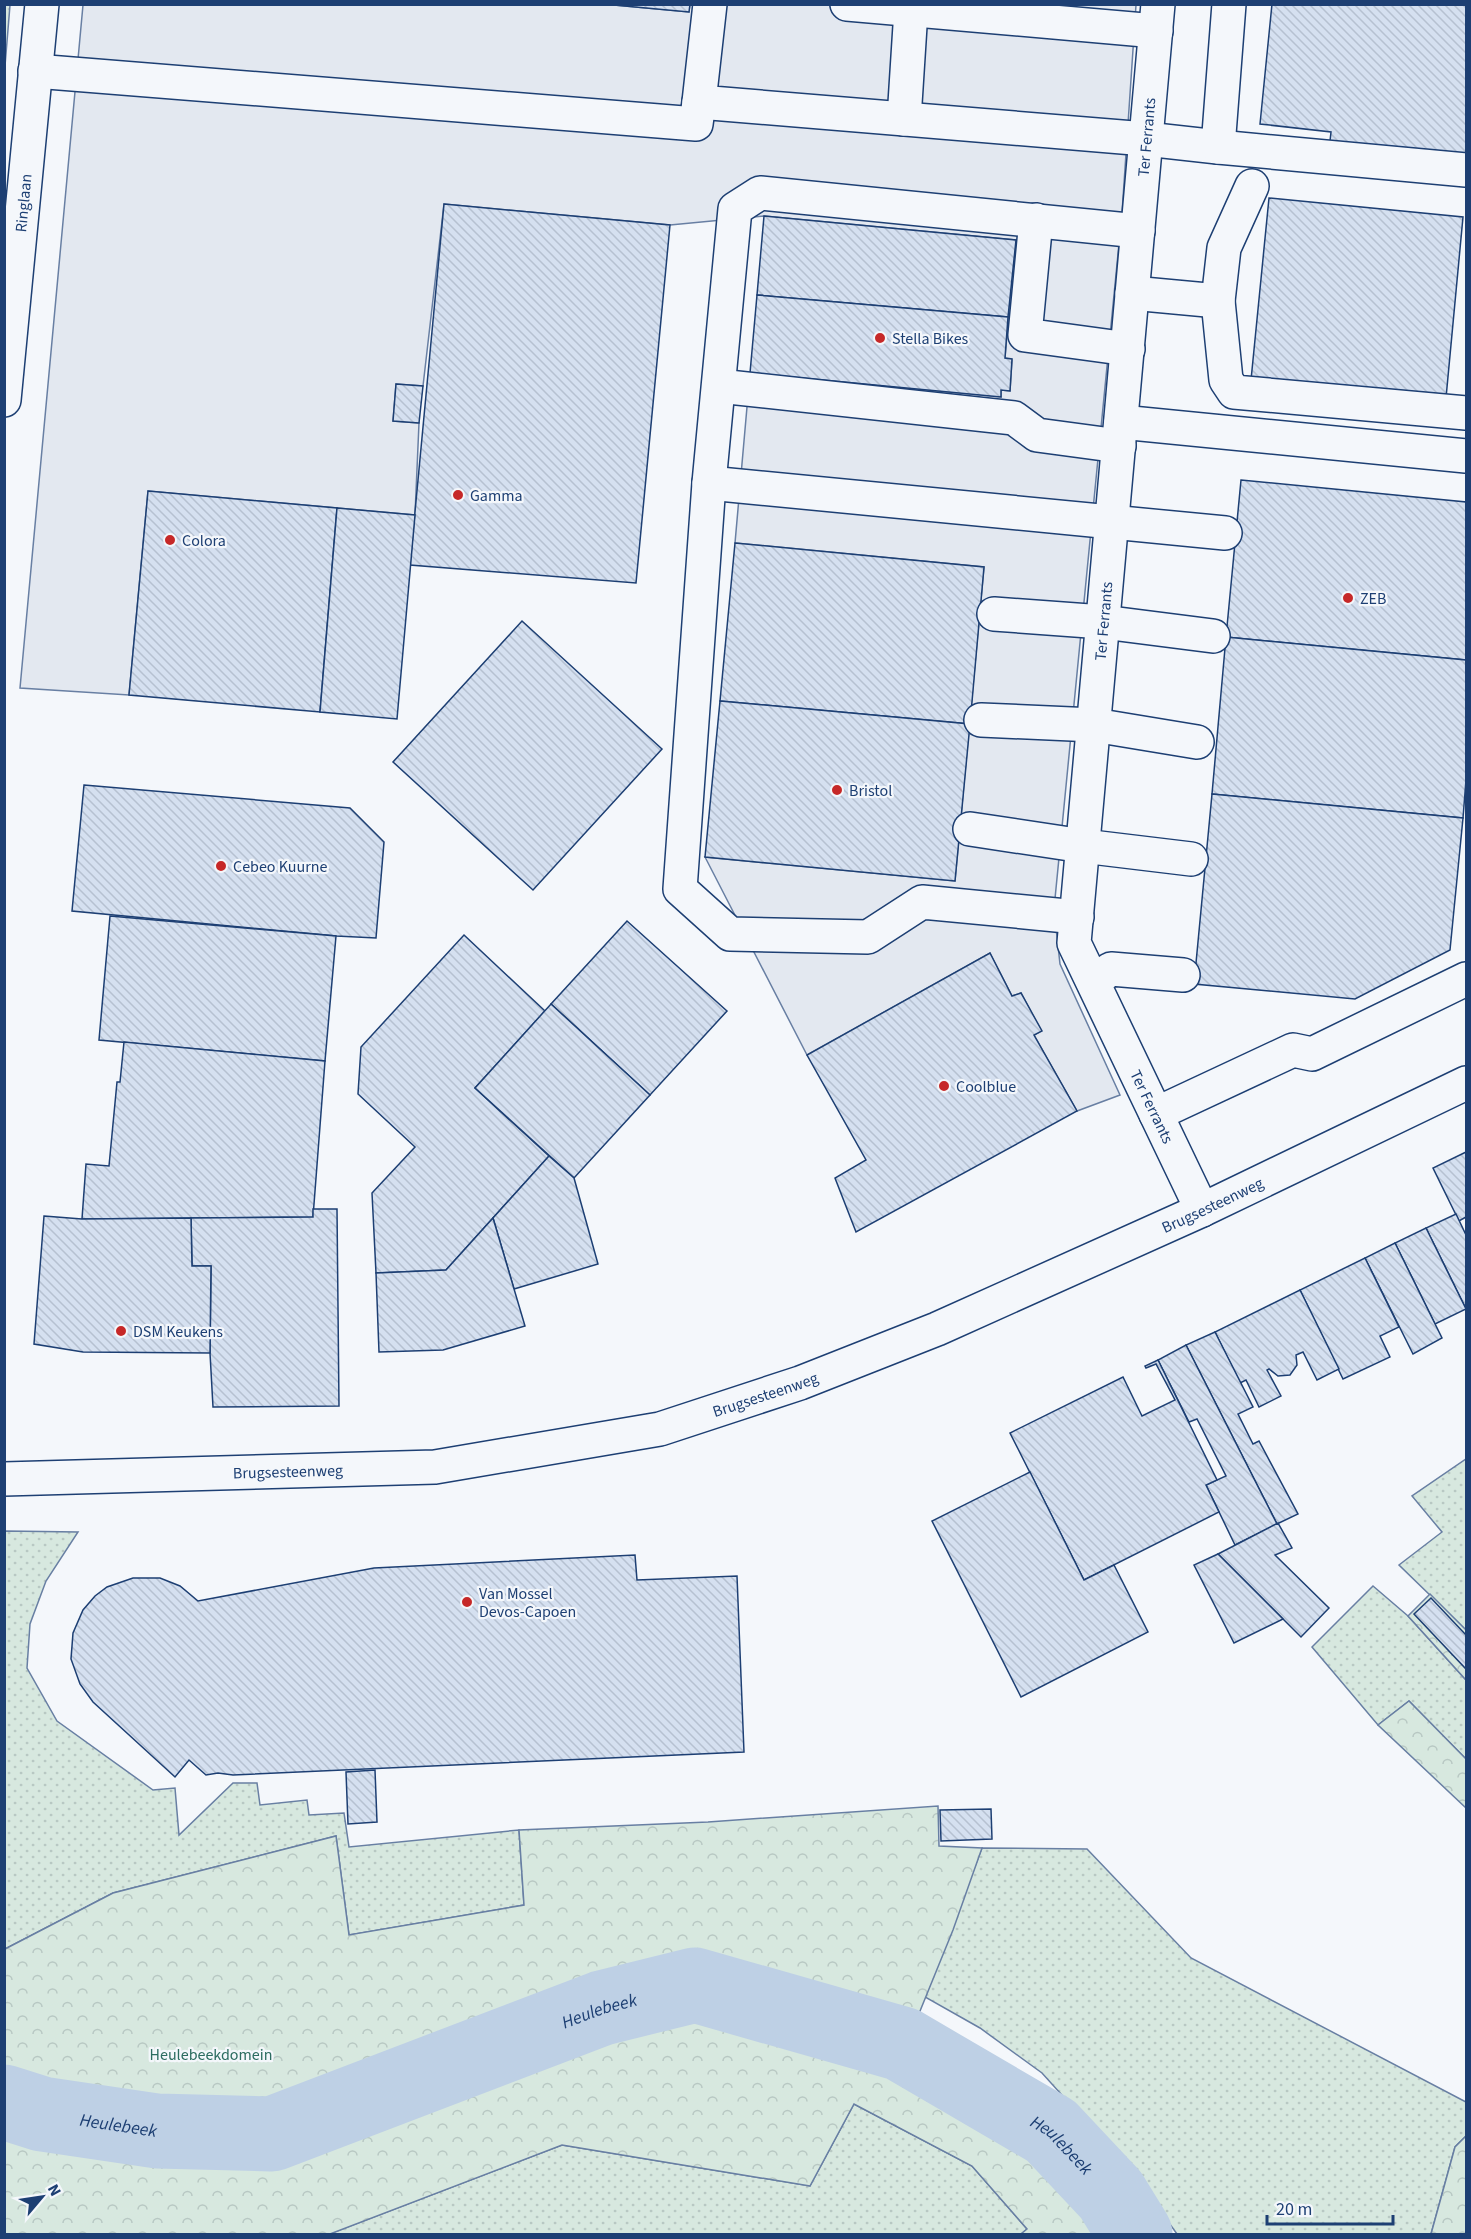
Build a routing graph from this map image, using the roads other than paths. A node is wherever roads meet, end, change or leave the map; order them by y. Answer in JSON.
{"nodes":[{"id":1,"x":42,"y":4,"type":"edge"},
{"id":2,"x":710,"y":4,"type":"edge"},
{"id":3,"x":847,"y":4,"type":"edge"},
{"id":4,"x":1229,"y":4,"type":"edge"},
{"id":5,"x":911,"y":10,"type":"junction"},
{"id":6,"x":1041,"y":13,"type":"edge"},
{"id":7,"x":1157,"y":18,"type":"edge"},
{"id":8,"x":35,"y":71,"type":"junction"},
{"id":9,"x":699,"y":102,"type":"junction"},
{"id":10,"x":904,"y":119,"type":"junction"},
{"id":11,"x":1146,"y":139,"type":"junction"},
{"id":12,"x":1218,"y":147,"type":"junction"},
{"id":13,"x":1467,"y":170,"type":"edge"},
{"id":14,"x":1252,"y":186,"type":"dead end"},
{"id":15,"x":1036,"y":220,"type":"junction"},
{"id":16,"x":1138,"y":231,"type":"junction"},
{"id":17,"x":1132,"y":293,"type":"junction"},
{"id":18,"x":1218,"y":301,"type":"junction"},
{"id":19,"x":1128,"y":349,"type":"junction"},
{"id":20,"x":719,"y":386,"type":"junction"},
{"id":21,"x":4,"y":400,"type":"edge"},
{"id":22,"x":1467,"y":413,"type":"edge"},
{"id":23,"x":1120,"y":434,"type":"junction"},
{"id":24,"x":1467,"y":456,"type":"edge"},
{"id":25,"x":709,"y":483,"type":"junction"},
{"id":26,"x":1112,"y":523,"type":"junction"},
{"id":27,"x":1225,"y":533,"type":"dead end"},
{"id":28,"x":994,"y":614,"type":"dead end"},
{"id":29,"x":1103,"y":622,"type":"junction"},
{"id":30,"x":1213,"y":636,"type":"dead end"},
{"id":31,"x":981,"y":720,"type":"dead end"},
{"id":32,"x":1094,"y":725,"type":"junction"},
{"id":33,"x":1197,"y":742,"type":"dead end"},
{"id":34,"x":970,"y":829,"type":"dead end"},
{"id":35,"x":1083,"y":846,"type":"junction"},
{"id":36,"x":1191,"y":859,"type":"dead end"},
{"id":37,"x":1077,"y":917,"type":"junction"},
{"id":38,"x":1183,"y":975,"type":"dead end"},
{"id":39,"x":1467,"y":979,"type":"edge"},
{"id":40,"x":1093,"y":981,"type":"junction"},
{"id":41,"x":1467,"y":1083,"type":"edge"},
{"id":42,"x":1156,"y":1114,"type":"junction"},
{"id":43,"x":1202,"y":1210,"type":"junction"},
{"id":44,"x":4,"y":1479,"type":"edge"}],
"edges":[{"from":1,"to":8,"type":"main road","name":"Ringlaan"},
{"from":2,"to":9,"type":"main road"},
{"from":3,"to":5,"type":"main road"},
{"from":4,"to":12,"type":"main road"},
{"from":5,"to":6,"type":"main road"},
{"from":5,"to":10,"type":"main road"},
{"from":6,"to":7,"type":"main road"},
{"from":7,"to":11,"type":"main road","name":"Ter Ferrants"},
{"from":8,"to":9,"type":"main road"},
{"from":8,"to":21,"type":"main road","name":"Ringlaan"},
{"from":9,"to":10,"type":"main road"},
{"from":10,"to":11,"type":"main road"},
{"from":11,"to":12,"type":"main road"},
{"from":11,"to":16,"type":"main road","name":"Ter Ferrants"},
{"from":12,"to":13,"type":"main road"},
{"from":14,"to":18,"type":"main road"},
{"from":15,"to":16,"type":"main road"},
{"from":15,"to":19,"type":"main road"},
{"from":15,"to":20,"type":"main road"},
{"from":16,"to":17,"type":"main road","name":"Ter Ferrants"},
{"from":17,"to":18,"type":"main road"},
{"from":17,"to":19,"type":"main road","name":"Ter Ferrants"},
{"from":18,"to":22,"type":"main road"},
{"from":19,"to":23,"type":"main road","name":"Ter Ferrants"},
{"from":20,"to":23,"type":"main road"},
{"from":20,"to":25,"type":"main road"},
{"from":23,"to":24,"type":"main road"},
{"from":23,"to":26,"type":"main road","name":"Ter Ferrants"},
{"from":25,"to":26,"type":"main road"},
{"from":25,"to":37,"type":"main road"},
{"from":26,"to":27,"type":"main road"},
{"from":26,"to":29,"type":"main road","name":"Ter Ferrants"},
{"from":28,"to":29,"type":"main road"},
{"from":29,"to":30,"type":"main road"},
{"from":29,"to":32,"type":"main road","name":"Ter Ferrants"},
{"from":31,"to":32,"type":"main road"},
{"from":32,"to":33,"type":"main road"},
{"from":32,"to":35,"type":"main road","name":"Ter Ferrants"},
{"from":34,"to":35,"type":"main road"},
{"from":35,"to":36,"type":"main road"},
{"from":35,"to":37,"type":"main road","name":"Ter Ferrants"},
{"from":37,"to":40,"type":"main road","name":"Ter Ferrants"},
{"from":38,"to":40,"type":"main road"},
{"from":39,"to":42,"type":"main road"},
{"from":40,"to":42,"type":"main road","name":"Ter Ferrants"},
{"from":41,"to":43,"type":"main road","name":"Brugsesteenweg"},
{"from":42,"to":43,"type":"main road","name":"Ter Ferrants"},
{"from":43,"to":44,"type":"main road","name":"Brugsesteenweg"}]}
